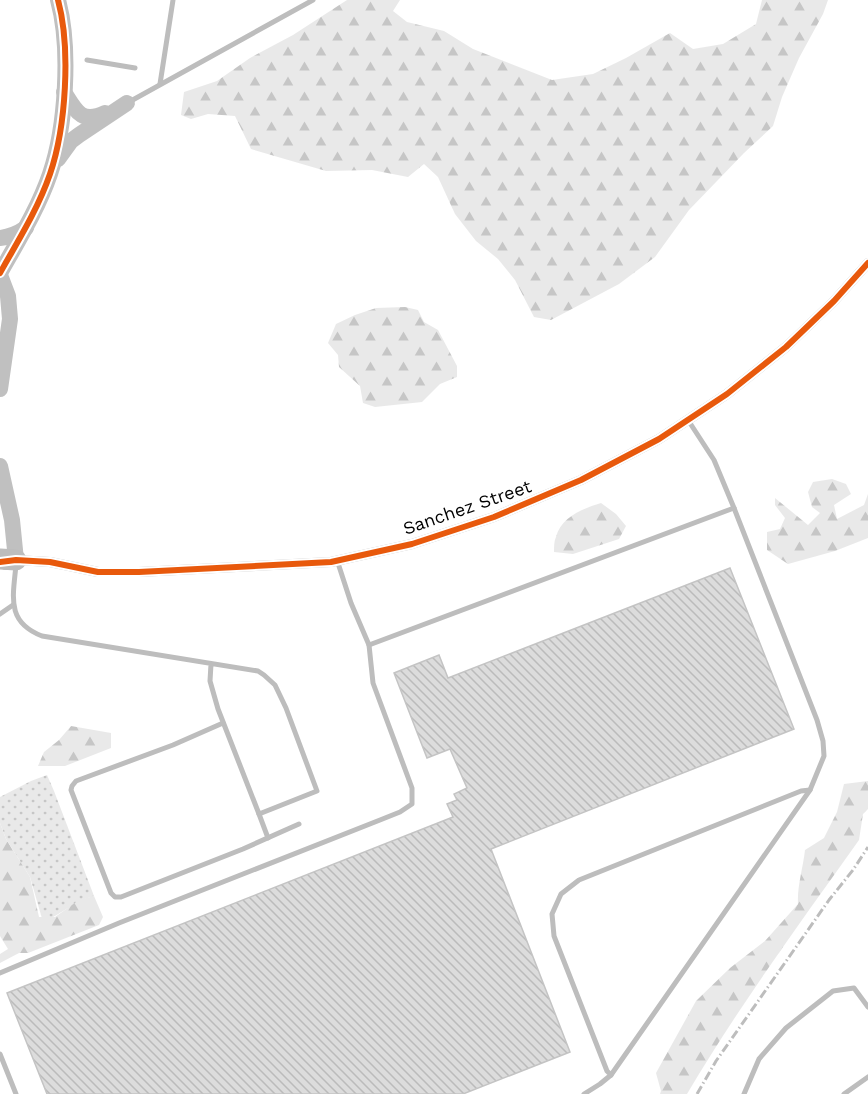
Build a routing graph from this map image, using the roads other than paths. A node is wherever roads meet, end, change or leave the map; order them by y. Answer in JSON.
{"nodes":[{"id":1,"x":58,"y":0,"type":"edge"},
{"id":2,"x":173,"y":0,"type":"edge"},
{"id":3,"x":313,"y":0,"type":"edge"},
{"id":4,"x":87,"y":60,"type":"dead end"},
{"id":5,"x":135,"y":68,"type":"dead end"},
{"id":6,"x":160,"y":84,"type":"junction"},
{"id":7,"x":64,"y":92,"type":"junction"},
{"id":8,"x":127,"y":103,"type":"junction"},
{"id":9,"x":50,"y":173,"type":"junction"},
{"id":10,"x":26,"y":228,"type":"junction"},
{"id":11,"x":0,"y":238,"type":"edge"},
{"id":12,"x":868,"y":263,"type":"edge"},
{"id":13,"x":0,"y":274,"type":"edge"},
{"id":14,"x":0,"y":389,"type":"edge"},
{"id":15,"x":688,"y":420,"type":"junction"},
{"id":16,"x":0,"y":466,"type":"edge"},
{"id":17,"x":734,"y":508,"type":"junction"},
{"id":18,"x":5,"y":560,"type":"edge"},
{"id":19,"x":337,"y":560,"type":"junction"},
{"id":20,"x":13,"y":605,"type":"junction"},
{"id":21,"x":0,"y":614,"type":"edge"},
{"id":22,"x":369,"y":645,"type":"junction"},
{"id":23,"x":211,"y":664,"type":"junction"},
{"id":24,"x":223,"y":723,"type":"junction"},
{"id":25,"x":810,"y":790,"type":"junction"},
{"id":26,"x":259,"y":814,"type":"junction"},
{"id":27,"x":299,"y":824,"type":"dead end"},
{"id":28,"x":268,"y":837,"type":"junction"},
{"id":29,"x":0,"y":973,"type":"edge"},
{"id":30,"x":868,"y":1007,"type":"edge"},
{"id":31,"x":0,"y":1054,"type":"edge"},
{"id":32,"x":611,"y":1075,"type":"junction"},
{"id":33,"x":868,"y":1077,"type":"edge"},
{"id":34,"x":16,"y":1094,"type":"edge"},
{"id":35,"x":584,"y":1094,"type":"edge"},
{"id":36,"x":744,"y":1094,"type":"edge"},
{"id":37,"x":844,"y":1094,"type":"edge"}],
"edges":[{"from":1,"to":7,"type":"street"},
{"from":2,"to":6,"type":"lane"},
{"from":3,"to":6,"type":"lane"},
{"from":4,"to":5,"type":"lane"},
{"from":6,"to":8,"type":"lane"},
{"from":7,"to":8,"type":"street"},
{"from":7,"to":9,"type":"street"},
{"from":8,"to":9,"type":"street"},
{"from":9,"to":10,"type":"street"},
{"from":10,"to":11,"type":"street"},
{"from":10,"to":13,"type":"street"},
{"from":12,"to":15,"type":"street","name":"Sanchez Street"},
{"from":13,"to":14,"type":"street"},
{"from":15,"to":17,"type":"lane"},
{"from":15,"to":19,"type":"street","name":"Sanchez Street"},
{"from":16,"to":18,"type":"street"},
{"from":17,"to":22,"type":"lane"},
{"from":17,"to":25,"type":"lane"},
{"from":18,"to":19,"type":"street","name":"Sanchez Street"},
{"from":18,"to":20,"type":"lane"},
{"from":19,"to":22,"type":"lane"},
{"from":20,"to":21,"type":"lane"},
{"from":20,"to":23,"type":"lane"},
{"from":22,"to":29,"type":"lane"},
{"from":23,"to":24,"type":"lane"},
{"from":23,"to":26,"type":"lane"},
{"from":24,"to":26,"type":"lane"},
{"from":24,"to":28,"type":"lane"},
{"from":25,"to":32,"type":"lane"},
{"from":25,"to":32,"type":"lane"},
{"from":26,"to":28,"type":"lane"},
{"from":27,"to":28,"type":"lane"},
{"from":30,"to":36,"type":"lane"},
{"from":31,"to":34,"type":"lane"},
{"from":32,"to":35,"type":"lane"},
{"from":33,"to":37,"type":"lane"}]}
